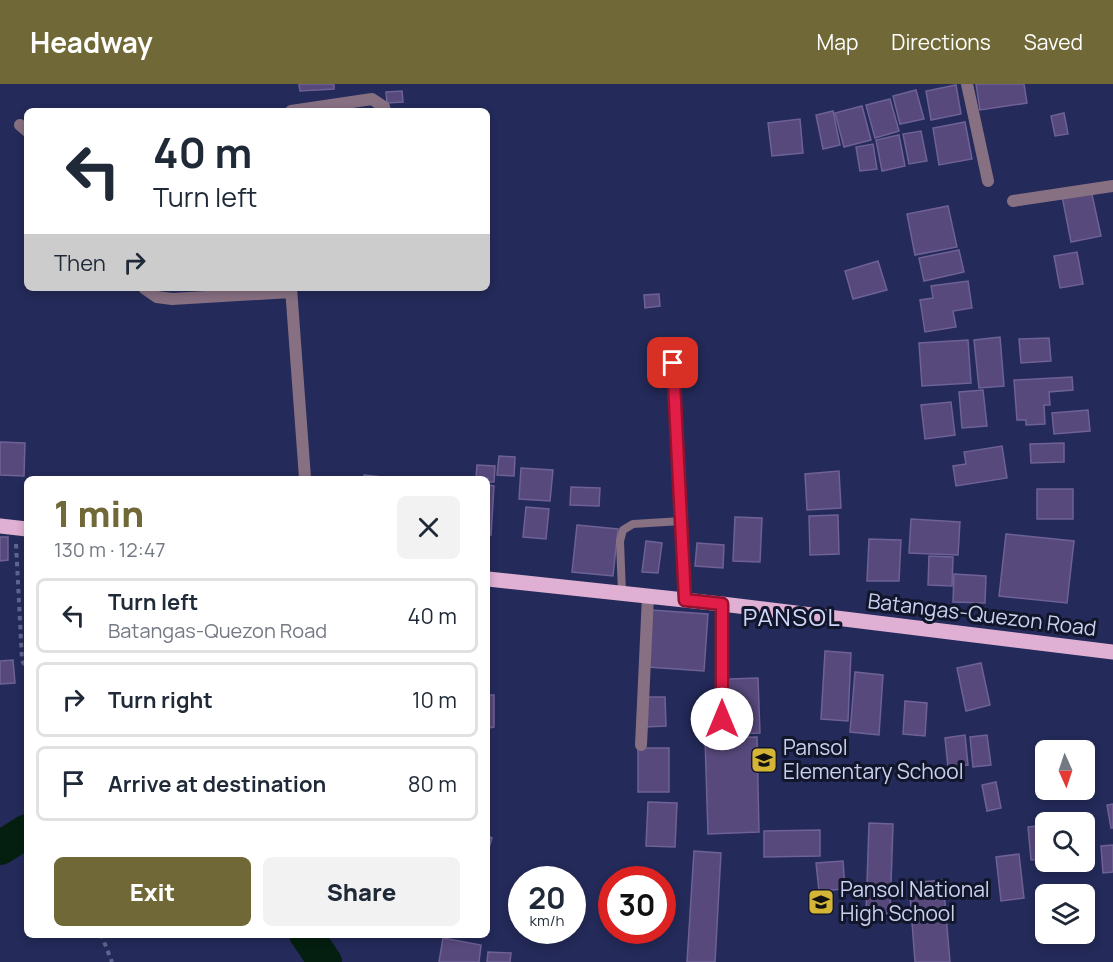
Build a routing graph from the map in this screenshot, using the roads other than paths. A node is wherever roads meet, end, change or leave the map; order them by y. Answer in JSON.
{"nodes":[{"id":1,"x":966,"y":84,"type":"edge"},
{"id":2,"x":311,"y":108,"type":"edge"},
{"id":3,"x":384,"y":108,"type":"edge"},
{"id":4,"x":988,"y":181,"type":"dead end"},
{"id":5,"x":1113,"y":186,"type":"edge"},
{"id":6,"x":1013,"y":201,"type":"dead end"},
{"id":7,"x":148,"y":291,"type":"edge"},
{"id":8,"x":278,"y":291,"type":"edge"},
{"id":9,"x":291,"y":291,"type":"edge"},
{"id":10,"x":673,"y":363,"type":"dead end"},
{"id":11,"x":305,"y":476,"type":"edge"},
{"id":12,"x":682,"y":521,"type":"junction"},
{"id":13,"x":490,"y":579,"type":"edge"},
{"id":14,"x":622,"y":593,"type":"junction"},
{"id":15,"x":648,"y":596,"type":"junction"},
{"id":16,"x":685,"y":600,"type":"junction"},
{"id":17,"x":722,"y":604,"type":"junction"},
{"id":18,"x":1113,"y":652,"type":"edge"},
{"id":19,"x":722,"y":719,"type":"dead end"},
{"id":20,"x":641,"y":745,"type":"dead end"}],
"edges":[{"from":1,"to":4,"type":"street"},
{"from":2,"to":3,"type":"street"},
{"from":5,"to":6,"type":"street"},
{"from":7,"to":8,"type":"street"},
{"from":9,"to":11,"type":"street"},
{"from":10,"to":12,"type":"lane"},
{"from":12,"to":14,"type":"lane"},
{"from":12,"to":16,"type":"lane"},
{"from":13,"to":14,"type":"main road","name":"Batangas-Quezon Road"},
{"from":14,"to":15,"type":"main road","name":"Batangas-Quezon Road"},
{"from":15,"to":16,"type":"main road","name":"Batangas-Quezon Road"},
{"from":15,"to":20,"type":"street"},
{"from":16,"to":17,"type":"main road","name":"Batangas-Quezon Road"},
{"from":17,"to":18,"type":"main road","name":"Batangas-Quezon Road"},
{"from":17,"to":19,"type":"street"}]}
